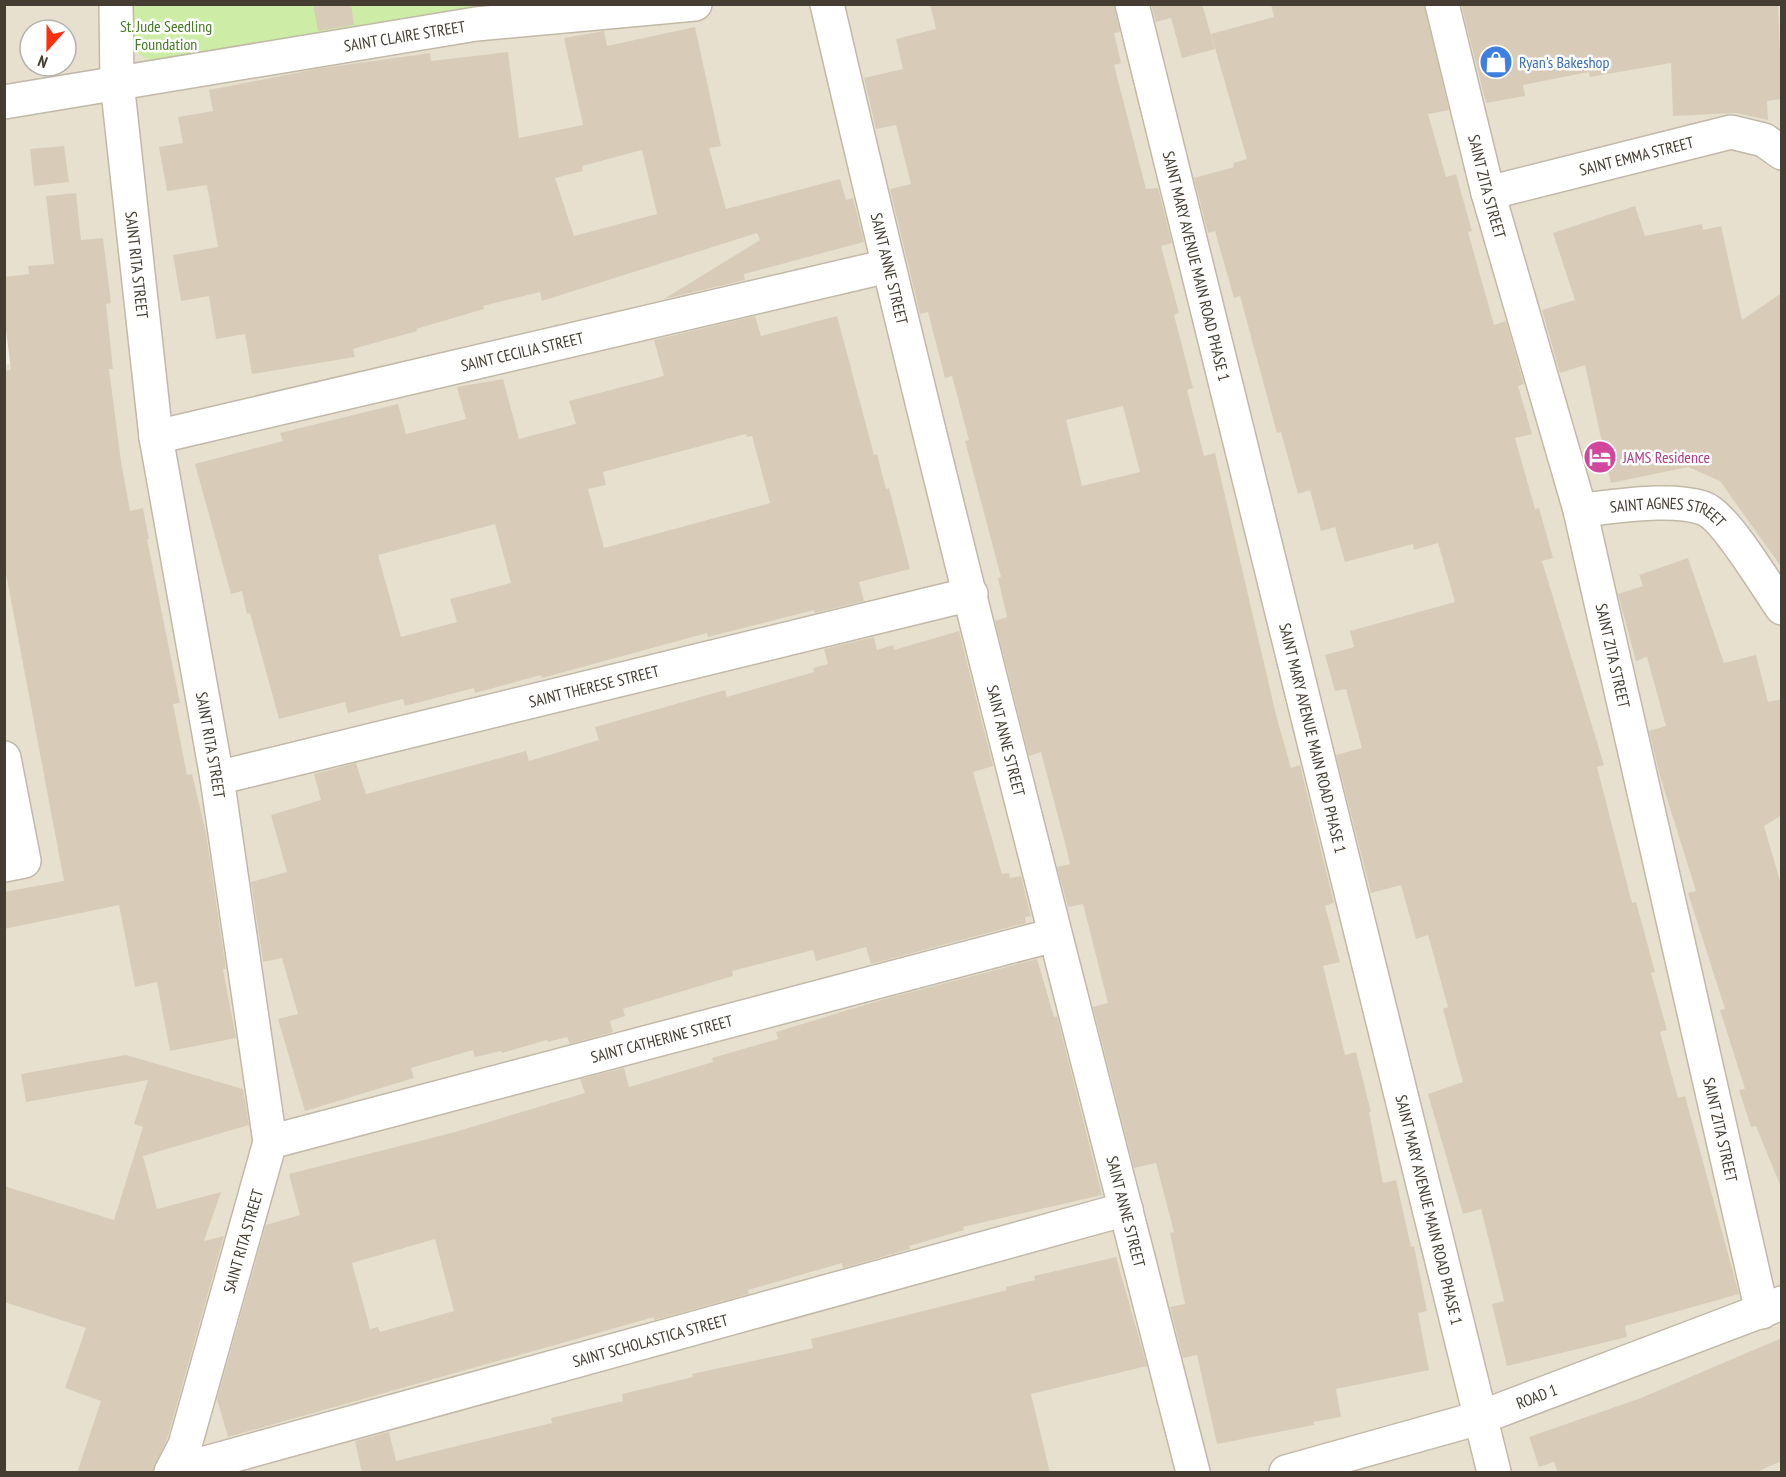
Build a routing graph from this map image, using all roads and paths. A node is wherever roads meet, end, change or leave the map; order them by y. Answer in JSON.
{"nodes":[{"id":1,"x":116,"y":4,"type":"edge"},
{"id":2,"x":695,"y":4,"type":"edge"},
{"id":3,"x":827,"y":4,"type":"edge"},
{"id":4,"x":1132,"y":4,"type":"edge"},
{"id":5,"x":1442,"y":4,"type":"edge"},
{"id":6,"x":117,"y":82,"type":"junction"},
{"id":7,"x":4,"y":102,"type":"edge"},
{"id":8,"x":1782,"y":153,"type":"edge"},
{"id":9,"x":1488,"y":193,"type":"junction"},
{"id":10,"x":888,"y":266,"type":"junction"},
{"id":11,"x":156,"y":437,"type":"junction"},
{"id":12,"x":1580,"y":510,"type":"junction"},
{"id":13,"x":971,"y":594,"type":"junction"},
{"id":14,"x":1782,"y":609,"type":"edge"},
{"id":15,"x":4,"y":758,"type":"edge"},
{"id":16,"x":218,"y":778,"type":"junction"},
{"id":17,"x":14,"y":863,"type":"edge"},
{"id":18,"x":1054,"y":935,"type":"junction"},
{"id":19,"x":270,"y":1142,"type":"junction"},
{"id":20,"x":1126,"y":1209,"type":"junction"},
{"id":21,"x":1772,"y":1307,"type":"edge"},
{"id":22,"x":1479,"y":1418,"type":"junction"},
{"id":23,"x":172,"y":1473,"type":"edge"},
{"id":24,"x":1193,"y":1473,"type":"edge"},
{"id":25,"x":1286,"y":1473,"type":"edge"},
{"id":26,"x":1494,"y":1473,"type":"edge"}],
"edges":[{"from":1,"to":6,"type":"street","name":"SAINT RITA STREET"},
{"from":2,"to":6,"type":"street","name":"SAINT CLAIRE STREET"},
{"from":3,"to":10,"type":"street","name":"SAINT ANNE STREET"},
{"from":4,"to":22,"type":"street","name":"SAINT MARY AVENUE MAIN ROAD PHASE 1"},
{"from":5,"to":9,"type":"street","name":"SAINT ZITA STREET"},
{"from":6,"to":7,"type":"street","name":"SAINT CLAIRE STREET"},
{"from":6,"to":11,"type":"street","name":"SAINT RITA STREET"},
{"from":8,"to":9,"type":"street","name":"SAINT EMMA STREET"},
{"from":9,"to":12,"type":"street","name":"SAINT ZITA STREET"},
{"from":10,"to":11,"type":"street","name":"SAINT CECILIA STREET"},
{"from":10,"to":13,"type":"street","name":"SAINT ANNE STREET"},
{"from":11,"to":16,"type":"street","name":"SAINT RITA STREET"},
{"from":12,"to":14,"type":"street","name":"SAINT AGNES STREET"},
{"from":12,"to":21,"type":"street","name":"SAINT ZITA STREET"},
{"from":13,"to":16,"type":"street","name":"SAINT THERESE STREET"},
{"from":13,"to":18,"type":"street","name":"SAINT ANNE STREET"},
{"from":15,"to":17,"type":"street"},
{"from":16,"to":19,"type":"street","name":"SAINT RITA STREET"},
{"from":18,"to":19,"type":"street","name":"SAINT CATHERINE STREET"},
{"from":18,"to":20,"type":"street","name":"SAINT ANNE STREET"},
{"from":19,"to":23,"type":"street","name":"SAINT RITA STREET"},
{"from":20,"to":23,"type":"street","name":"SAINT SCHOLASTICA STREET"},
{"from":20,"to":24,"type":"street","name":"SAINT ANNE STREET"},
{"from":21,"to":22,"type":"street","name":"ROAD 1"},
{"from":22,"to":25,"type":"street","name":"ROAD 1"},
{"from":22,"to":26,"type":"street","name":"SAINT MARY AVENUE MAIN ROAD PHASE 1"}]}
